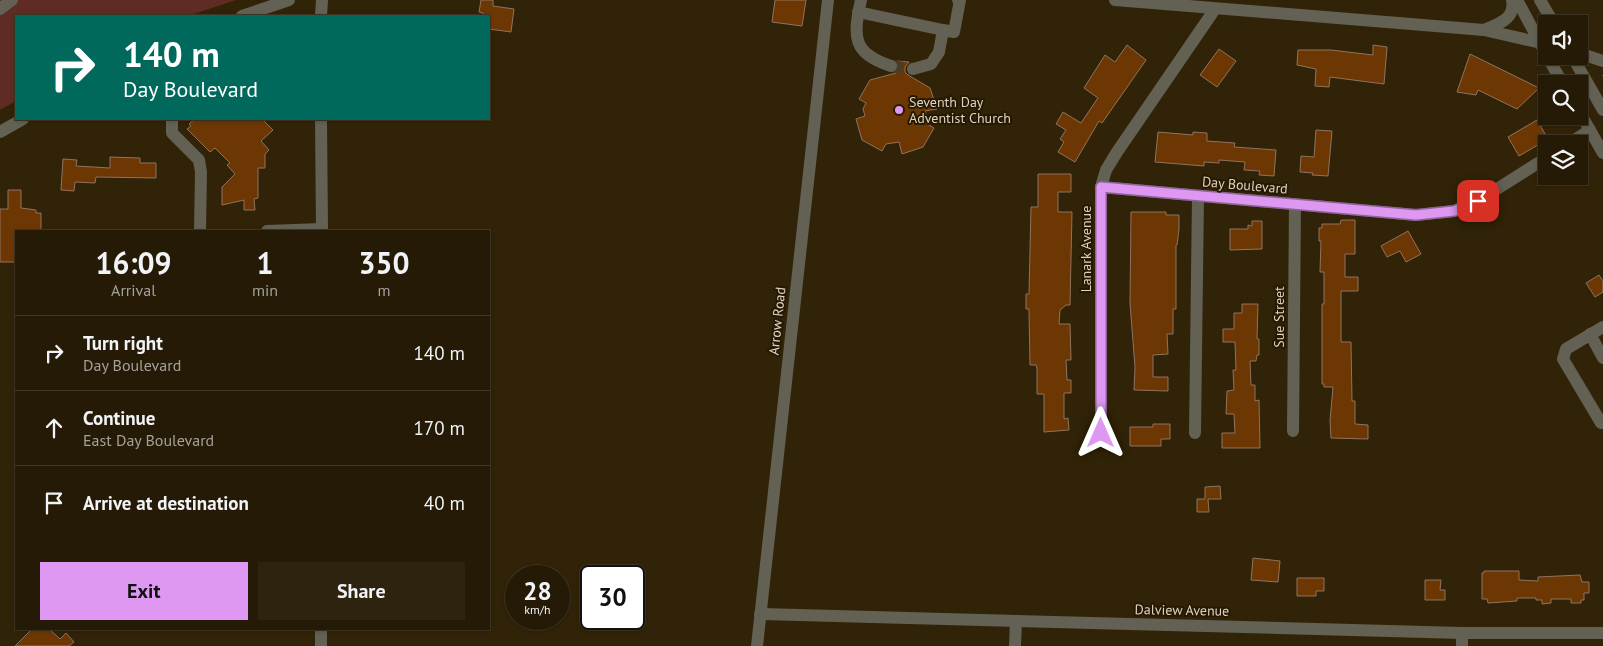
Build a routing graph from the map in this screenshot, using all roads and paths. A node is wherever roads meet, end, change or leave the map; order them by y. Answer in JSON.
{"nodes":[{"id":1,"x":12,"y":0,"type":"edge"},
{"id":2,"x":289,"y":0,"type":"edge"},
{"id":3,"x":322,"y":0,"type":"edge"},
{"id":4,"x":828,"y":0,"type":"edge"},
{"id":5,"x":958,"y":0,"type":"edge"},
{"id":6,"x":1115,"y":0,"type":"edge"},
{"id":7,"x":1512,"y":0,"type":"edge"},
{"id":8,"x":1517,"y":0,"type":"edge"},
{"id":9,"x":1540,"y":0,"type":"edge"},
{"id":10,"x":1231,"y":5,"type":"edge"},
{"id":11,"x":860,"y":6,"type":"edge"},
{"id":12,"x":0,"y":9,"type":"edge"},
{"id":13,"x":1215,"y":9,"type":"junction"},
{"id":14,"x":245,"y":15,"type":"edge"},
{"id":15,"x":321,"y":15,"type":"edge"},
{"id":16,"x":1549,"y":15,"type":"edge"},
{"id":17,"x":943,"y":30,"type":"junction"},
{"id":18,"x":1484,"y":30,"type":"junction"},
{"id":19,"x":1538,"y":37,"type":"edge"},
{"id":20,"x":1538,"y":47,"type":"edge"},
{"id":21,"x":1588,"y":56,"type":"edge"},
{"id":22,"x":1603,"y":61,"type":"edge"},
{"id":23,"x":1577,"y":65,"type":"edge"},
{"id":24,"x":891,"y":66,"type":"tunnel mouth"},
{"id":25,"x":913,"y":69,"type":"tunnel mouth"},
{"id":26,"x":1603,"y":110,"type":"edge"},
{"id":27,"x":21,"y":120,"type":"edge"},
{"id":28,"x":172,"y":120,"type":"edge"},
{"id":29,"x":321,"y":120,"type":"edge"},
{"id":30,"x":1587,"y":125,"type":"edge"},
{"id":31,"x":1590,"y":130,"type":"junction"},
{"id":32,"x":0,"y":132,"type":"edge"},
{"id":33,"x":1582,"y":135,"type":"edge"},
{"id":34,"x":1603,"y":153,"type":"edge"},
{"id":35,"x":1538,"y":163,"type":"edge"},
{"id":36,"x":1101,"y":187,"type":"junction"},
{"id":37,"x":1198,"y":196,"type":"junction"},
{"id":38,"x":1295,"y":204,"type":"junction"},
{"id":39,"x":200,"y":230,"type":"edge"},
{"id":40,"x":322,"y":230,"type":"edge"},
{"id":41,"x":1603,"y":327,"type":"edge"},
{"id":42,"x":1590,"y":334,"type":"junction"},
{"id":43,"x":1603,"y":358,"type":"edge"},
{"id":44,"x":1601,"y":423,"type":"dead end"},
{"id":45,"x":1293,"y":431,"type":"dead end"},
{"id":46,"x":1101,"y":433,"type":"dead end"},
{"id":47,"x":1195,"y":433,"type":"dead end"},
{"id":48,"x":760,"y":614,"type":"junction"},
{"id":49,"x":1016,"y":621,"type":"junction"},
{"id":50,"x":321,"y":630,"type":"edge"},
{"id":51,"x":1462,"y":633,"type":"junction"},
{"id":52,"x":1603,"y":633,"type":"edge"},
{"id":53,"x":321,"y":646,"type":"edge"},
{"id":54,"x":757,"y":646,"type":"edge"},
{"id":55,"x":1015,"y":646,"type":"edge"},
{"id":56,"x":1462,"y":646,"type":"edge"}],
"edges":[{"from":1,"to":12,"type":"street"},
{"from":2,"to":14,"type":"street"},
{"from":3,"to":15,"type":"street"},
{"from":4,"to":48,"type":"street","name":"Arrow Road"},
{"from":5,"to":17,"type":"street"},
{"from":6,"to":13,"type":"street"},
{"from":7,"to":18,"type":"street"},
{"from":8,"to":19,"type":"street"},
{"from":9,"to":16,"type":"street"},
{"from":10,"to":13,"type":"street"},
{"from":10,"to":18,"type":"street"},
{"from":11,"to":17,"type":"street"},
{"from":11,"to":24,"type":"street"},
{"from":13,"to":36,"type":"street","name":"Lanark Avenue"},
{"from":17,"to":25,"type":"street"},
{"from":18,"to":20,"type":"street"},
{"from":21,"to":22,"type":"street"},
{"from":23,"to":26,"type":"street"},
{"from":27,"to":32,"type":"street"},
{"from":28,"to":39,"type":"street"},
{"from":29,"to":40,"type":"street"},
{"from":30,"to":31,"type":"street"},
{"from":31,"to":33,"type":"street"},
{"from":31,"to":34,"type":"street"},
{"from":35,"to":38,"type":"street","name":"Day Boulevard"},
{"from":36,"to":37,"type":"street","name":"Day Boulevard"},
{"from":36,"to":46,"type":"street","name":"Lanark Avenue"},
{"from":37,"to":38,"type":"street","name":"Day Boulevard"},
{"from":37,"to":47,"type":"street"},
{"from":38,"to":45,"type":"street","name":"Sue Street"},
{"from":41,"to":42,"type":"street"},
{"from":42,"to":43,"type":"street"},
{"from":42,"to":44,"type":"street"},
{"from":48,"to":49,"type":"street","name":"Dalview Avenue"},
{"from":48,"to":54,"type":"street","name":"Arrow Road"},
{"from":49,"to":51,"type":"street","name":"Dalview Avenue"},
{"from":49,"to":55,"type":"street"},
{"from":50,"to":53,"type":"street"},
{"from":51,"to":52,"type":"street","name":"Dalview Avenue"},
{"from":51,"to":56,"type":"street"}]}
